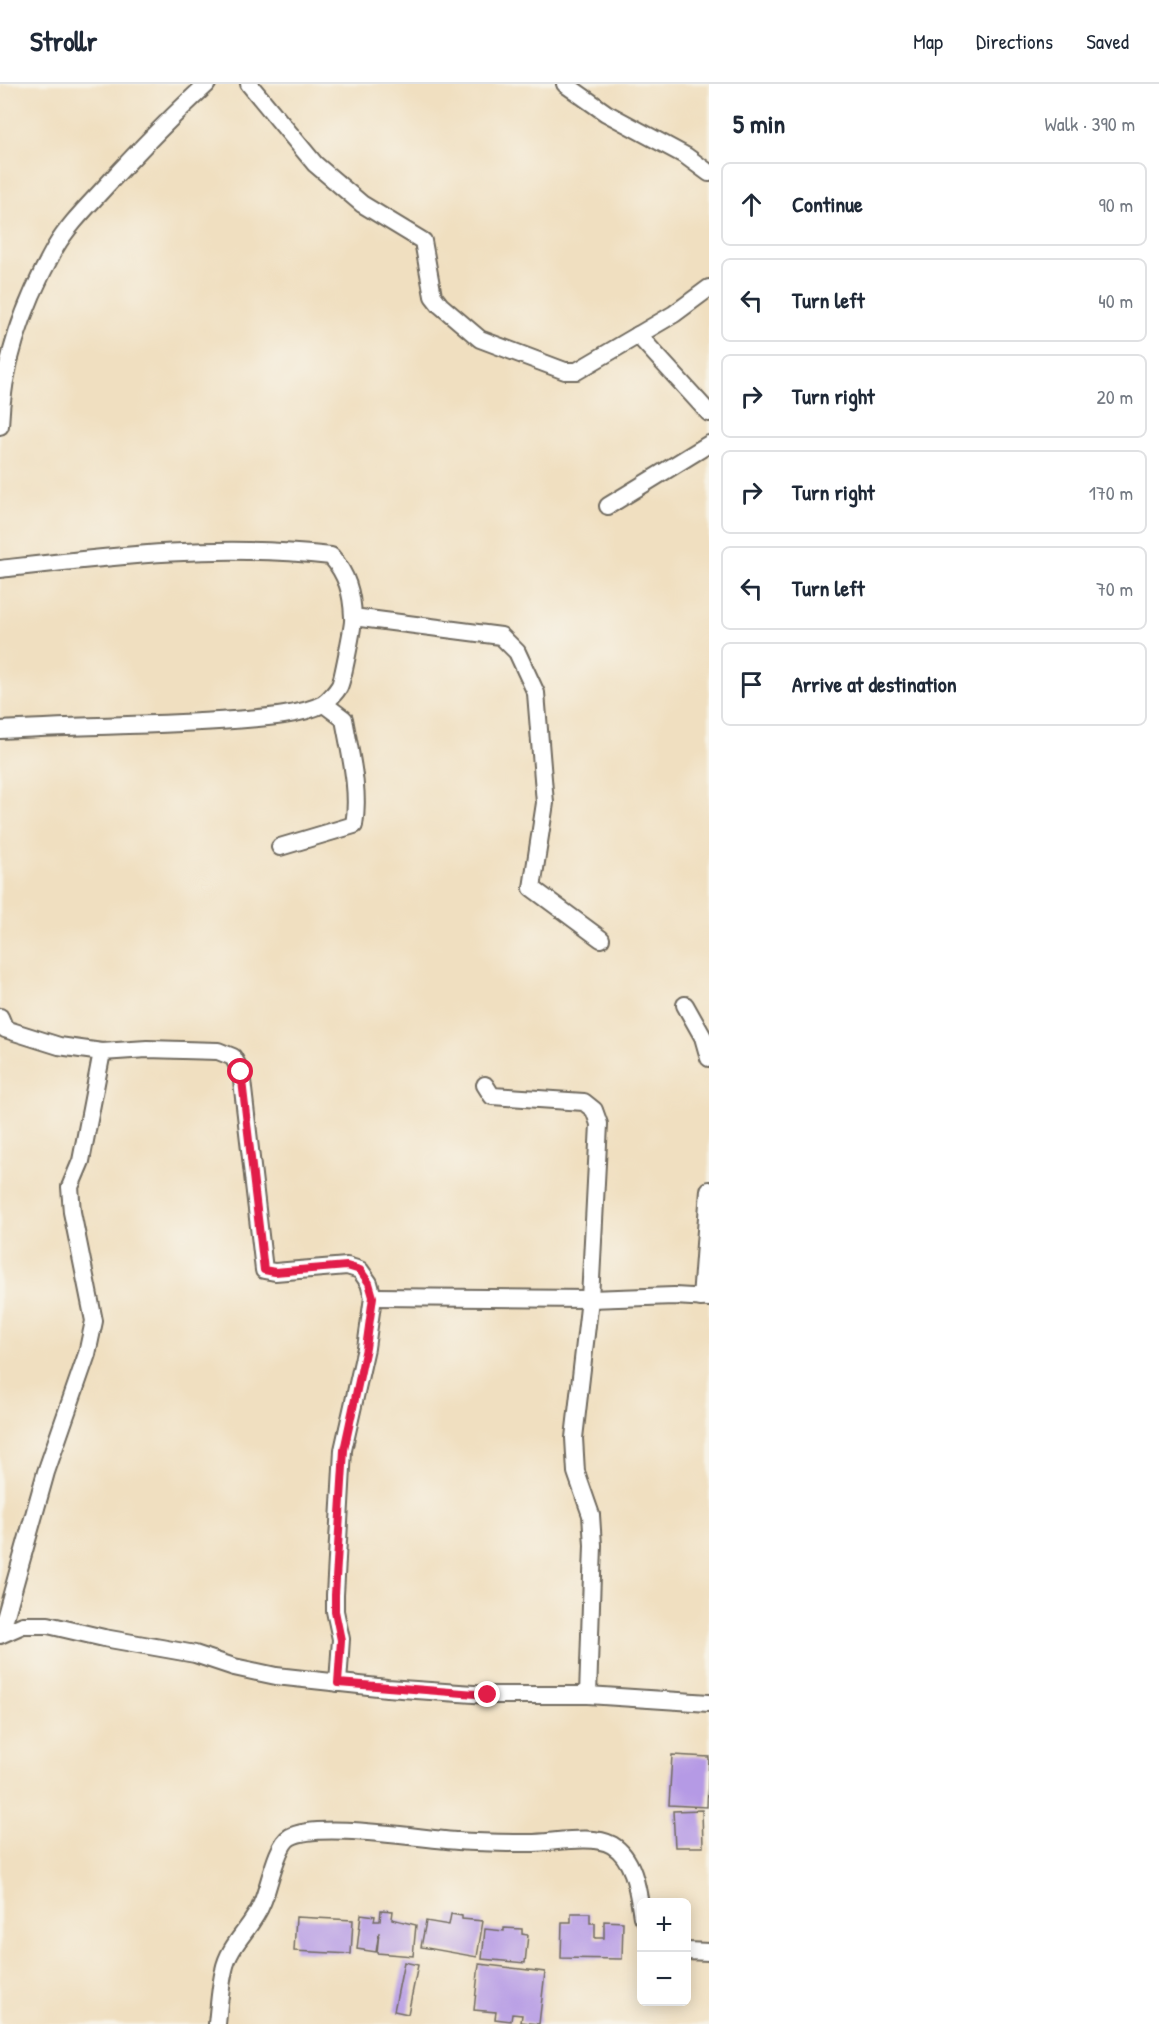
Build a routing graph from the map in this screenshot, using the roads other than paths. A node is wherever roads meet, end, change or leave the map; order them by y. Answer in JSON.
{"nodes":[{"id":1,"x":207,"y":84,"type":"edge"},
{"id":2,"x":249,"y":84,"type":"edge"},
{"id":3,"x":565,"y":84,"type":"edge"},
{"id":4,"x":709,"y":173,"type":"edge"},
{"id":5,"x":709,"y":288,"type":"edge"},
{"id":6,"x":638,"y":335,"type":"junction"},
{"id":7,"x":0,"y":400,"type":"edge"},
{"id":8,"x":709,"y":413,"type":"edge"},
{"id":9,"x":0,"y":426,"type":"edge"},
{"id":10,"x":709,"y":444,"type":"edge"},
{"id":11,"x":608,"y":506,"type":"dead end"},
{"id":12,"x":0,"y":569,"type":"edge"},
{"id":13,"x":353,"y":617,"type":"junction"},
{"id":14,"x":340,"y":686,"type":"junction"},
{"id":15,"x":324,"y":704,"type":"junction"},
{"id":16,"x":344,"y":719,"type":"junction"},
{"id":17,"x":0,"y":730,"type":"edge"},
{"id":18,"x":280,"y":847,"type":"dead end"},
{"id":19,"x":601,"y":939,"type":"dead end"},
{"id":20,"x":686,"y":1005,"type":"dead end"},
{"id":21,"x":2,"y":1024,"type":"edge"},
{"id":22,"x":102,"y":1052,"type":"junction"},
{"id":23,"x":709,"y":1058,"type":"edge"},
{"id":24,"x":485,"y":1085,"type":"dead end"},
{"id":25,"x":709,"y":1190,"type":"edge"},
{"id":26,"x":373,"y":1297,"type":"junction"},
{"id":27,"x":705,"y":1298,"type":"edge"},
{"id":28,"x":590,"y":1299,"type":"junction"},
{"id":29,"x":1,"y":1634,"type":"edge"},
{"id":30,"x":338,"y":1683,"type":"junction"},
{"id":31,"x":588,"y":1695,"type":"junction"},
{"id":32,"x":709,"y":1703,"type":"edge"},
{"id":33,"x":639,"y":1898,"type":"edge"},
{"id":34,"x":691,"y":1951,"type":"edge"},
{"id":35,"x":709,"y":1952,"type":"edge"},
{"id":36,"x":217,"y":2024,"type":"edge"}],
"edges":[{"from":1,"to":7,"type":"street"},
{"from":2,"to":6,"type":"street"},
{"from":3,"to":4,"type":"street"},
{"from":5,"to":6,"type":"street"},
{"from":6,"to":8,"type":"street"},
{"from":7,"to":9,"type":"street"},
{"from":10,"to":11,"type":"street"},
{"from":12,"to":13,"type":"street"},
{"from":13,"to":14,"type":"street"},
{"from":13,"to":19,"type":"street"},
{"from":14,"to":15,"type":"street"},
{"from":14,"to":16,"type":"street"},
{"from":15,"to":16,"type":"street"},
{"from":15,"to":17,"type":"street"},
{"from":16,"to":18,"type":"street"},
{"from":20,"to":23,"type":"street"},
{"from":21,"to":22,"type":"street"},
{"from":22,"to":26,"type":"street"},
{"from":22,"to":29,"type":"street"},
{"from":24,"to":28,"type":"street"},
{"from":25,"to":27,"type":"street"},
{"from":26,"to":28,"type":"street"},
{"from":26,"to":30,"type":"street"},
{"from":27,"to":28,"type":"street"},
{"from":28,"to":31,"type":"street"},
{"from":29,"to":30,"type":"street"},
{"from":30,"to":31,"type":"street"},
{"from":31,"to":32,"type":"street"},
{"from":33,"to":36,"type":"street"},
{"from":34,"to":35,"type":"street"}]}
